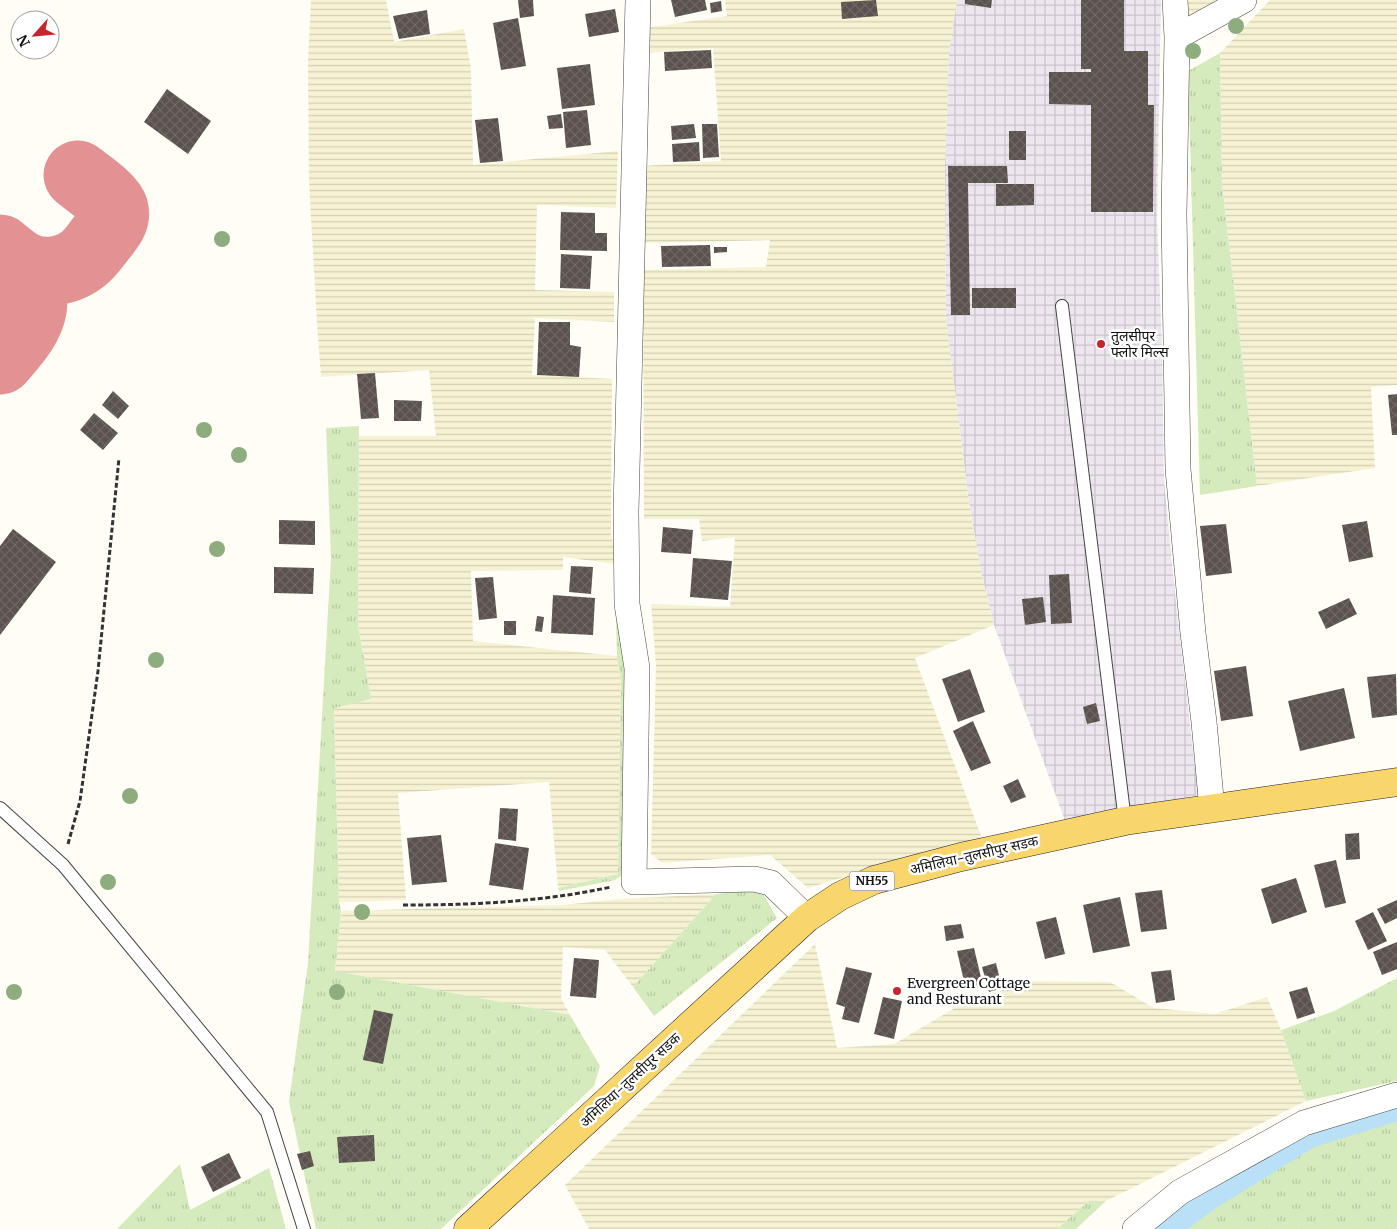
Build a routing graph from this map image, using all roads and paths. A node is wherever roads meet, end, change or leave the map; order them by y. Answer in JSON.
{"nodes":[{"id":1,"x":638,"y":0,"type":"edge"},
{"id":2,"x":1174,"y":0,"type":"edge"},
{"id":3,"x":1244,"y":0,"type":"edge"},
{"id":4,"x":1177,"y":38,"type":"junction"},
{"id":5,"x":1062,"y":306,"type":"dead end"},
{"id":6,"x":119,"y":458,"type":"dead end"},
{"id":7,"x":1397,"y":782,"type":"edge"},
{"id":8,"x":0,"y":808,"type":"edge"},
{"id":9,"x":1212,"y":809,"type":"junction"},
{"id":10,"x":1125,"y":821,"type":"junction"},
{"id":11,"x":63,"y":865,"type":"junction"},
{"id":12,"x":634,"y":882,"type":"junction"},
{"id":13,"x":404,"y":906,"type":"dead end"},
{"id":14,"x":806,"y":918,"type":"junction"},
{"id":15,"x":1397,"y":1095,"type":"edge"},
{"id":16,"x":304,"y":1229,"type":"edge"},
{"id":17,"x":468,"y":1229,"type":"edge"},
{"id":18,"x":1135,"y":1229,"type":"edge"}],
"edges":[{"from":1,"to":12,"type":"street"},
{"from":2,"to":4,"type":"street"},
{"from":3,"to":4,"type":"street"},
{"from":4,"to":9,"type":"street"},
{"from":5,"to":10,"type":"lane"},
{"from":6,"to":11,"type":"path"},
{"from":7,"to":9,"type":"main road","name":"अमिलिया-तुलसीपुर सडक","number":"NH55"},
{"from":8,"to":11,"type":"lane"},
{"from":9,"to":10,"type":"main road","name":"अमिलिया-तुलसीपुर सडक","number":"NH55"},
{"from":10,"to":14,"type":"main road","name":"अमिलिया-तुलसीपुर सडक","number":"NH55"},
{"from":11,"to":16,"type":"lane"},
{"from":12,"to":13,"type":"path"},
{"from":12,"to":14,"type":"street"},
{"from":14,"to":17,"type":"main road","name":"अमिलिया-तुलसीपुर सडक","number":"NH55"},
{"from":15,"to":18,"type":"street"}]}
